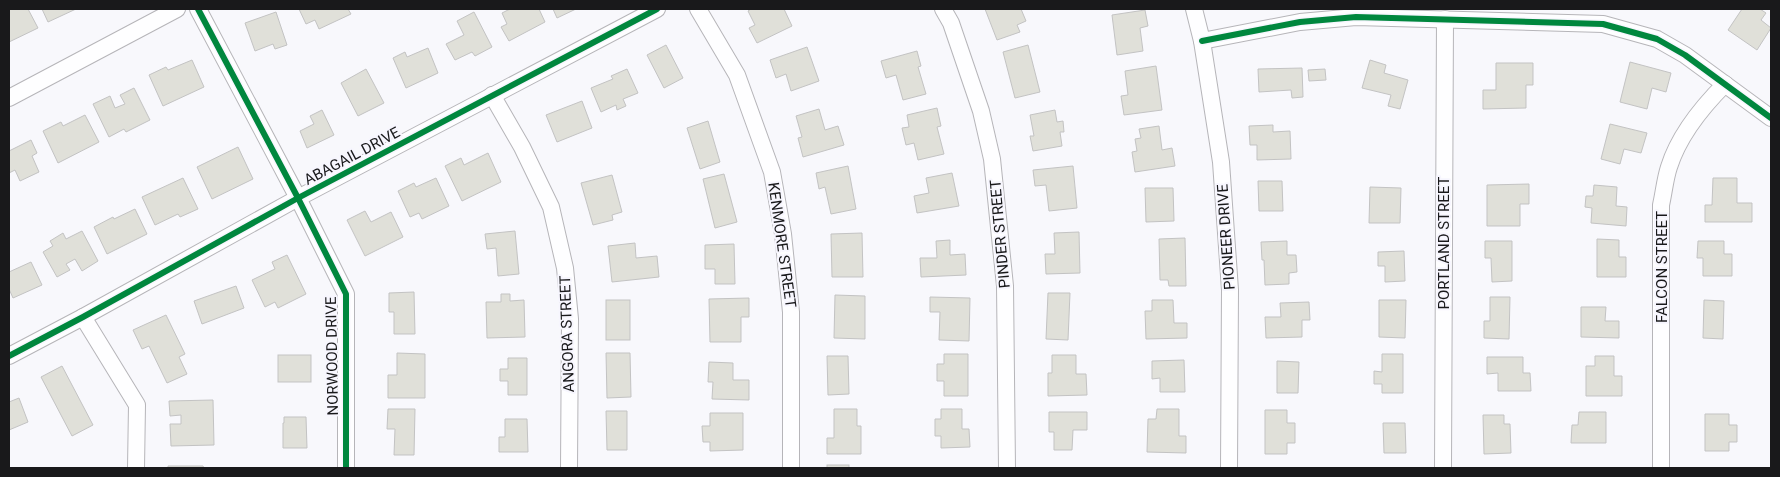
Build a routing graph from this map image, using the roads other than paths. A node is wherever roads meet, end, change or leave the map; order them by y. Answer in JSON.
{"nodes":[{"id":1,"x":176,"y":9,"type":"edge"},
{"id":2,"x":198,"y":9,"type":"edge"},
{"id":3,"x":657,"y":9,"type":"edge"},
{"id":4,"x":698,"y":9,"type":"edge"},
{"id":5,"x":943,"y":9,"type":"edge"},
{"id":6,"x":1194,"y":9,"type":"edge"},
{"id":7,"x":1445,"y":18,"type":"junction"},
{"id":8,"x":1202,"y":41,"type":"junction"},
{"id":9,"x":1725,"y":84,"type":"junction"},
{"id":10,"x":492,"y":95,"type":"junction"},
{"id":11,"x":9,"y":98,"type":"edge"},
{"id":12,"x":1771,"y":118,"type":"edge"},
{"id":13,"x":298,"y":198,"type":"junction"},
{"id":14,"x":83,"y":317,"type":"junction"},
{"id":15,"x":9,"y":356,"type":"edge"},
{"id":16,"x":136,"y":468,"type":"edge"},
{"id":17,"x":346,"y":468,"type":"edge"},
{"id":18,"x":569,"y":468,"type":"edge"},
{"id":19,"x":791,"y":468,"type":"edge"},
{"id":20,"x":1007,"y":468,"type":"edge"},
{"id":21,"x":1229,"y":468,"type":"edge"},
{"id":22,"x":1442,"y":468,"type":"edge"},
{"id":23,"x":1662,"y":468,"type":"edge"}],
"edges":[{"from":1,"to":11,"type":"street"},
{"from":2,"to":13,"type":"street","name":"NORWOOD DRIVE"},
{"from":3,"to":10,"type":"street","name":"ABAGAIL DRIVE"},
{"from":4,"to":19,"type":"street","name":"KENMORE STREET"},
{"from":5,"to":20,"type":"street","name":"PINDER STREET"},
{"from":6,"to":8,"type":"street","name":"PIONEER DRIVE"},
{"from":7,"to":8,"type":"street"},
{"from":7,"to":9,"type":"street"},
{"from":7,"to":22,"type":"street","name":"PORTLAND STREET"},
{"from":8,"to":21,"type":"street","name":"PIONEER DRIVE"},
{"from":9,"to":12,"type":"street"},
{"from":9,"to":23,"type":"street","name":"FALCON STREET"},
{"from":10,"to":13,"type":"street","name":"ABAGAIL DRIVE"},
{"from":10,"to":18,"type":"street","name":"ANGORA STREET"},
{"from":13,"to":14,"type":"street","name":"ABAGAIL DRIVE"},
{"from":13,"to":17,"type":"street","name":"NORWOOD DRIVE"},
{"from":14,"to":15,"type":"street","name":"ABAGAIL DRIVE"},
{"from":14,"to":16,"type":"street"}]}
